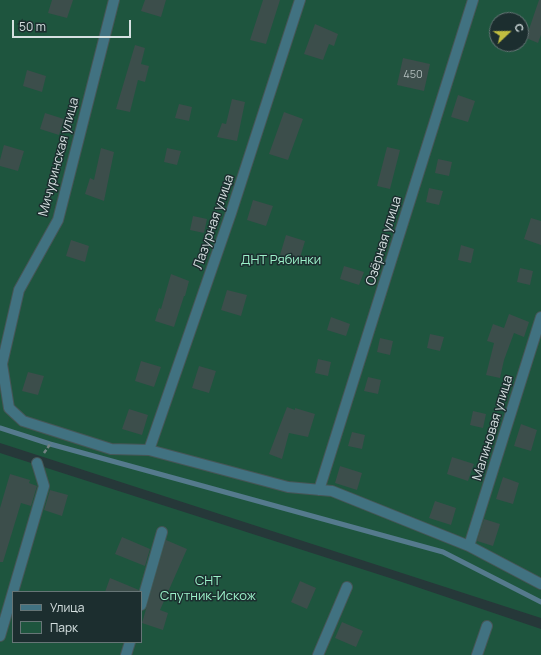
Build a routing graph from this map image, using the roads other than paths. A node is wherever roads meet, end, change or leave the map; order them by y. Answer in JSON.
{"nodes":[{"id":1,"x":114,"y":0,"type":"edge"},
{"id":2,"x":300,"y":0,"type":"edge"},
{"id":3,"x":473,"y":0,"type":"edge"},
{"id":4,"x":541,"y":317,"type":"edge"},
{"id":5,"x":149,"y":450,"type":"junction"},
{"id":6,"x":38,"y":463,"type":"road end"},
{"id":7,"x":319,"y":490,"type":"junction"},
{"id":8,"x":162,"y":532,"type":"dead end"},
{"id":9,"x":469,"y":546,"type":"junction"},
{"id":10,"x":541,"y":584,"type":"edge"},
{"id":11,"x":347,"y":587,"type":"dead end"},
{"id":12,"x":13,"y":591,"type":"edge"},
{"id":13,"x":12,"y":595,"type":"edge"},
{"id":14,"x":142,"y":602,"type":"edge"},
{"id":15,"x":487,"y":626,"type":"dead end"},
{"id":16,"x":0,"y":636,"type":"edge"},
{"id":17,"x":130,"y":643,"type":"edge"},
{"id":18,"x":126,"y":655,"type":"edge"},
{"id":19,"x":318,"y":655,"type":"edge"},
{"id":20,"x":477,"y":655,"type":"edge"}],
"edges":[{"from":1,"to":5,"type":"street","name":"Мичуринская улица"},
{"from":2,"to":5,"type":"street","name":"Лазурная улица"},
{"from":3,"to":7,"type":"street","name":"Озёрная улица"},
{"from":4,"to":9,"type":"street","name":"Малиновая улица"},
{"from":5,"to":7,"type":"street"},
{"from":6,"to":12,"type":"street"},
{"from":7,"to":9,"type":"street"},
{"from":8,"to":14,"type":"street"},
{"from":9,"to":10,"type":"street"},
{"from":11,"to":19,"type":"street"},
{"from":13,"to":16,"type":"street"},
{"from":15,"to":20,"type":"street"},
{"from":17,"to":18,"type":"street"}]}
